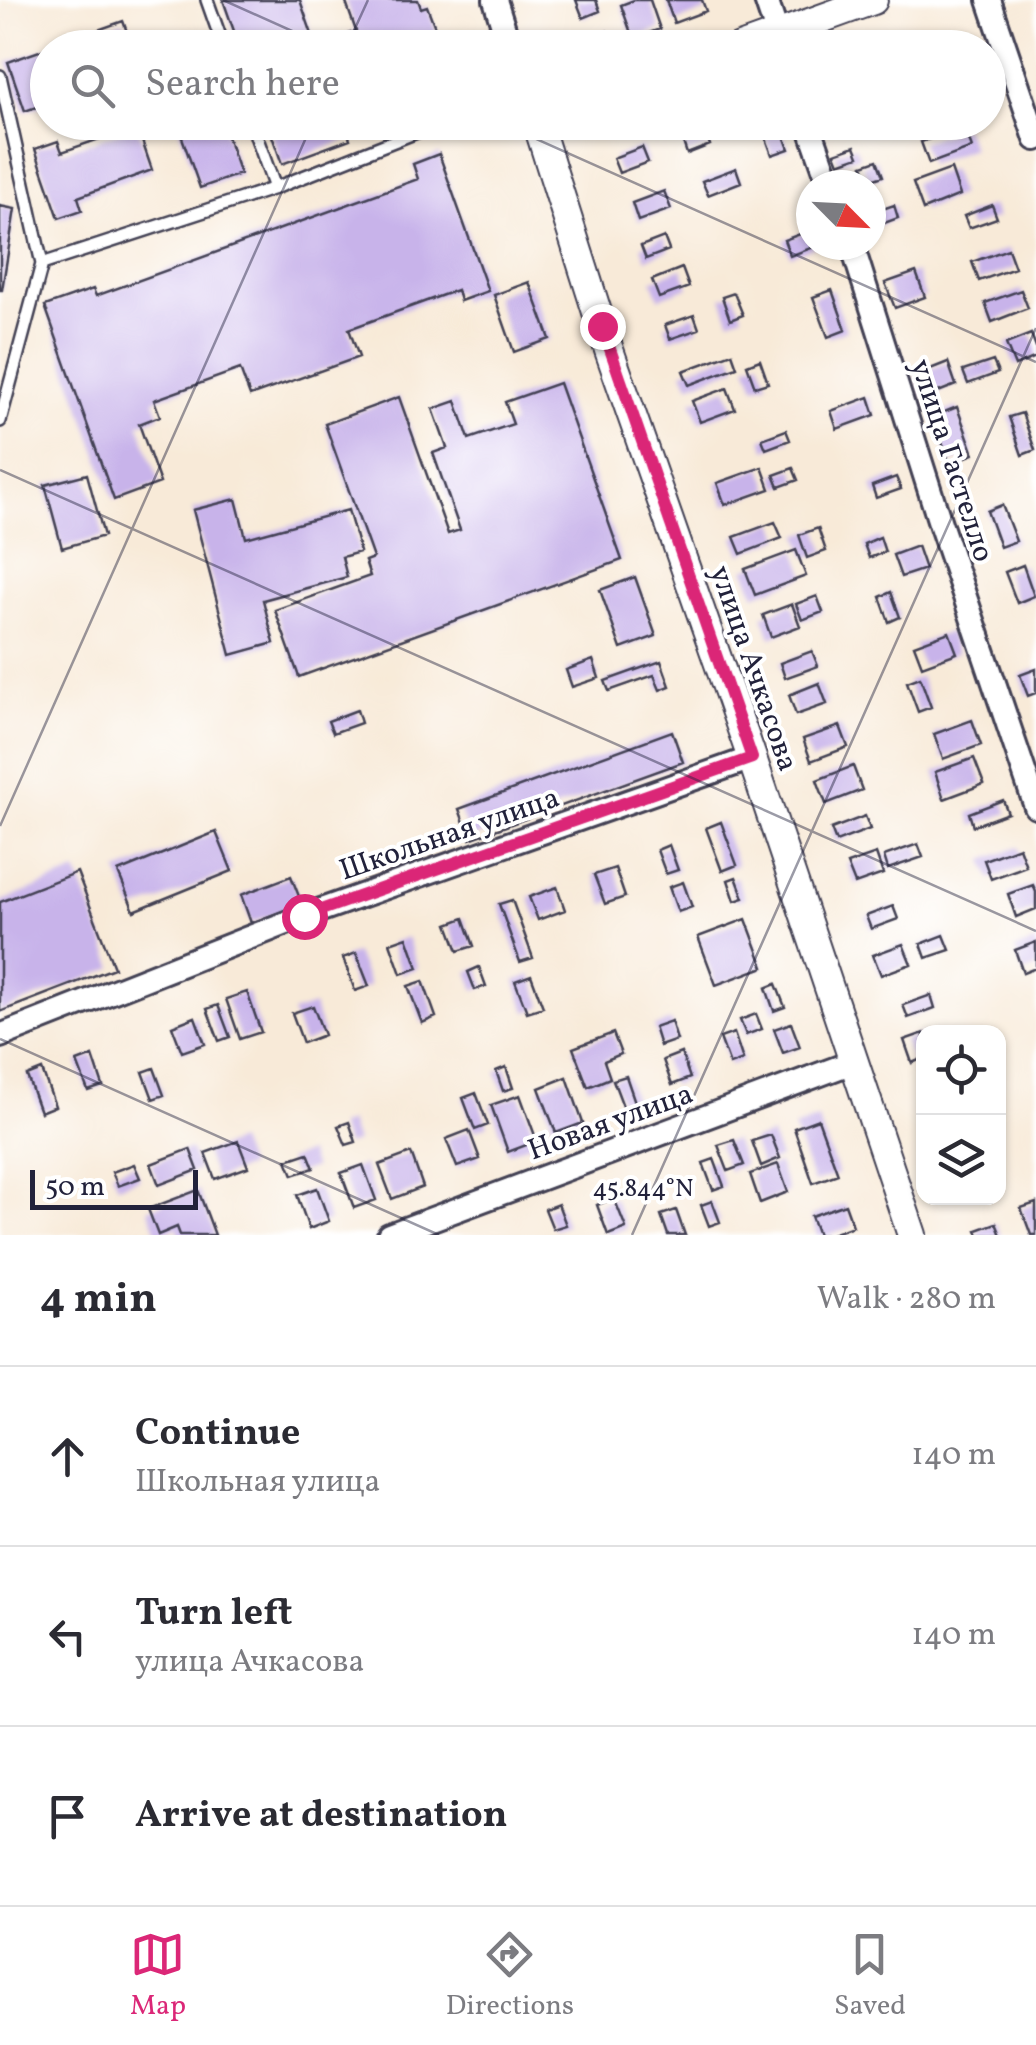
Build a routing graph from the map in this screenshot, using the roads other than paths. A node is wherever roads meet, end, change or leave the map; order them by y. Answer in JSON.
{"nodes":[{"id":1,"x":207,"y":0,"type":"edge"},
{"id":2,"x":495,"y":0,"type":"edge"},
{"id":3,"x":766,"y":0,"type":"edge"},
{"id":4,"x":873,"y":0,"type":"edge"},
{"id":5,"x":989,"y":0,"type":"edge"},
{"id":6,"x":218,"y":30,"type":"edge"},
{"id":7,"x":504,"y":30,"type":"edge"},
{"id":8,"x":776,"y":30,"type":"edge"},
{"id":9,"x":805,"y":30,"type":"edge"},
{"id":10,"x":999,"y":30,"type":"edge"},
{"id":11,"x":1006,"y":50,"type":"edge"},
{"id":12,"x":0,"y":76,"type":"edge"},
{"id":13,"x":1036,"y":139,"type":"edge"},
{"id":14,"x":258,"y":140,"type":"edge"},
{"id":15,"x":396,"y":140,"type":"edge"},
{"id":16,"x":543,"y":140,"type":"edge"},
{"id":17,"x":814,"y":140,"type":"edge"},
{"id":18,"x":825,"y":170,"type":"edge"},
{"id":19,"x":275,"y":188,"type":"junction"},
{"id":20,"x":857,"y":260,"type":"edge"},
{"id":21,"x":42,"y":264,"type":"junction"},
{"id":22,"x":0,"y":421,"type":"edge"},
{"id":23,"x":752,"y":758,"type":"junction"},
{"id":24,"x":1036,"y":808,"type":"edge"},
{"id":25,"x":0,"y":1036,"type":"edge"},
{"id":26,"x":853,"y":1062,"type":"junction"},
{"id":27,"x":389,"y":1235,"type":"edge"},
{"id":28,"x":912,"y":1235,"type":"edge"}],
"edges":[{"from":1,"to":6,"type":"lane"},
{"from":2,"to":7,"type":"street"},
{"from":3,"to":8,"type":"street"},
{"from":4,"to":9,"type":"street"},
{"from":5,"to":10,"type":"street"},
{"from":11,"to":13,"type":"street"},
{"from":12,"to":21,"type":"lane"},
{"from":14,"to":19,"type":"lane"},
{"from":15,"to":19,"type":"lane"},
{"from":16,"to":23,"type":"street","name":"улица Ачкасова"},
{"from":17,"to":18,"type":"street"},
{"from":19,"to":21,"type":"lane"},
{"from":20,"to":24,"type":"street","name":"улица Гастелло"},
{"from":21,"to":22,"type":"lane"},
{"from":23,"to":25,"type":"street","name":"Школьная улица"},
{"from":23,"to":26,"type":"street","name":"улица Ачкасова"},
{"from":26,"to":27,"type":"street","name":"Новая улица"},
{"from":26,"to":28,"type":"street","name":"улица Ачкасова"}]}
